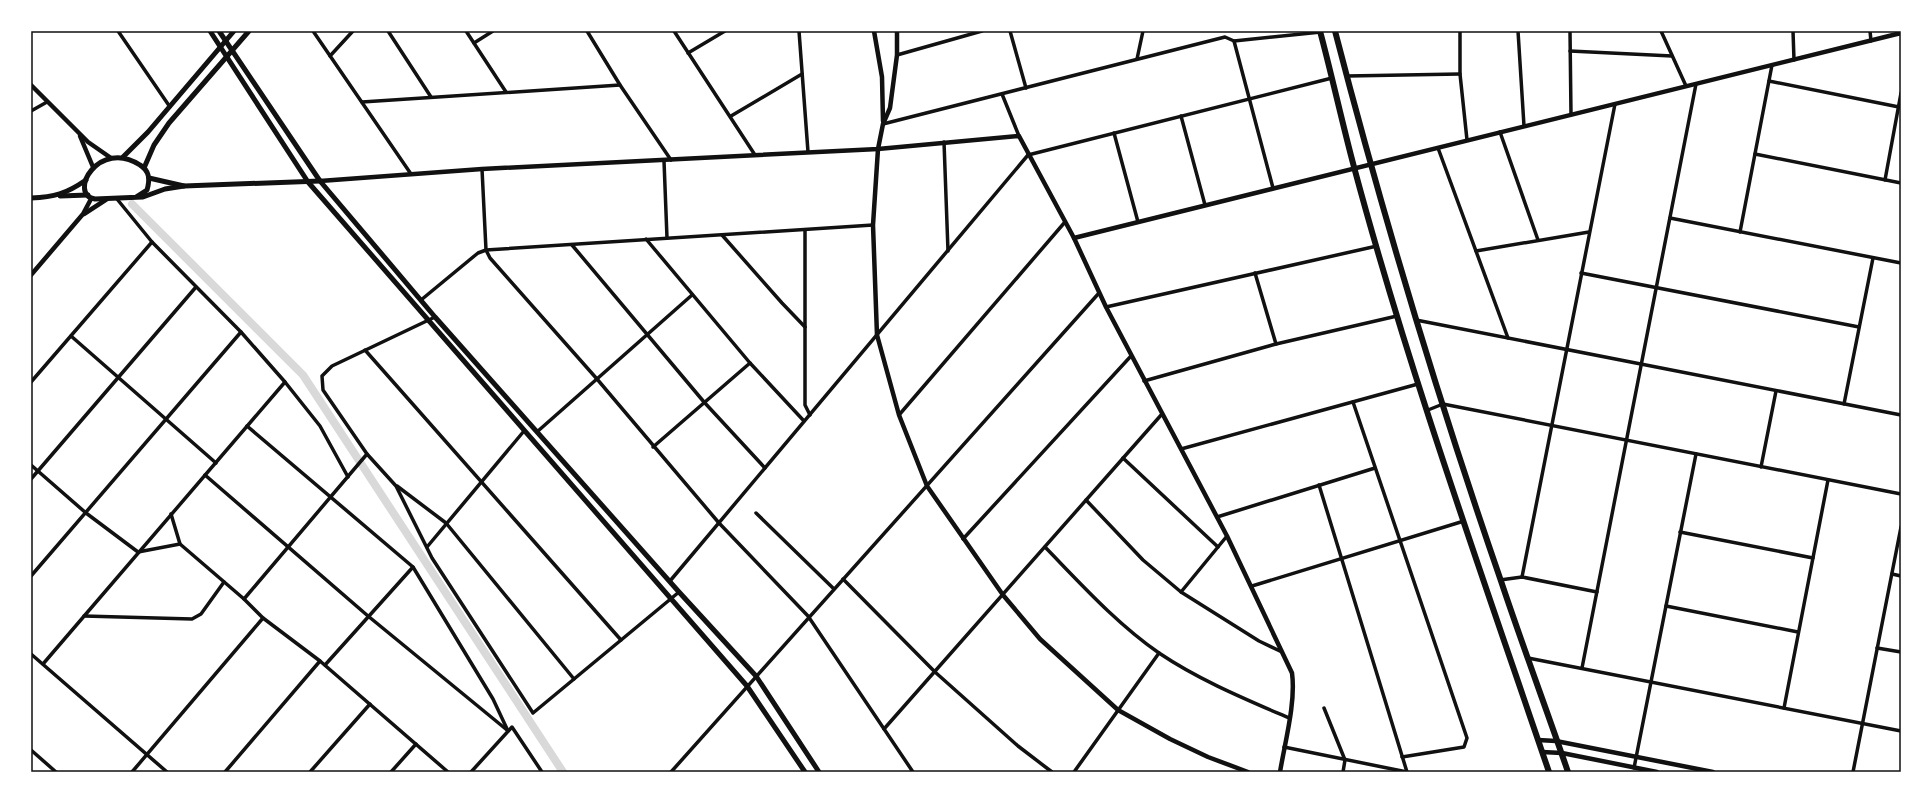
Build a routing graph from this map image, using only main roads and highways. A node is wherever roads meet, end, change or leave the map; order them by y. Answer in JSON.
{"nodes":[{"id":1,"x":210,"y":31,"type":"edge"},
{"id":2,"x":219,"y":31,"type":"edge"},
{"id":3,"x":234,"y":31,"type":"edge"},
{"id":4,"x":249,"y":31,"type":"edge"},
{"id":5,"x":1320,"y":31,"type":"edge"},
{"id":6,"x":1335,"y":31,"type":"edge"},
{"id":7,"x":226,"y":41,"type":"junction"},
{"id":8,"x":220,"y":48,"type":"junction"},
{"id":9,"x":232,"y":50,"type":"junction"},
{"id":10,"x":227,"y":57,"type":"junction"},
{"id":11,"x":123,"y":157,"type":"junction"},
{"id":12,"x":144,"y":168,"type":"junction"},
{"id":13,"x":149,"y":178,"type":"junction"},
{"id":14,"x":86,"y":180,"type":"junction"},
{"id":15,"x":320,"y":181,"type":"junction"},
{"id":16,"x":308,"y":182,"type":"junction"},
{"id":17,"x":184,"y":186,"type":"junction"},
{"id":18,"x":55,"y":196,"type":"junction"},
{"id":19,"x":89,"y":197,"type":"junction"},
{"id":20,"x":136,"y":197,"type":"junction"},
{"id":21,"x":31,"y":198,"type":"edge"},
{"id":22,"x":805,"y":772,"type":"edge"},
{"id":23,"x":819,"y":772,"type":"edge"},
{"id":24,"x":1549,"y":772,"type":"edge"},
{"id":25,"x":1568,"y":772,"type":"edge"}],
"edges":[{"from":1,"to":8,"type":"main road"},
{"from":2,"to":7,"type":"main road"},
{"from":3,"to":7,"type":"main road"},
{"from":4,"to":9,"type":"main road"},
{"from":5,"to":24,"type":"highway"},
{"from":6,"to":25,"type":"highway"},
{"from":7,"to":8,"type":"main road"},
{"from":7,"to":9,"type":"main road"},
{"from":8,"to":10,"type":"main road"},
{"from":8,"to":11,"type":"main road"},
{"from":9,"to":10,"type":"main road"},
{"from":9,"to":15,"type":"main road"},
{"from":10,"to":12,"type":"main road"},
{"from":10,"to":16,"type":"main road"},
{"from":11,"to":12,"type":"main road"},
{"from":11,"to":14,"type":"main road"},
{"from":12,"to":13,"type":"main road"},
{"from":13,"to":17,"type":"main road"},
{"from":13,"to":20,"type":"main road"},
{"from":14,"to":18,"type":"main road"},
{"from":14,"to":19,"type":"main road"},
{"from":15,"to":16,"type":"main road"},
{"from":15,"to":23,"type":"main road"},
{"from":16,"to":17,"type":"main road"},
{"from":16,"to":22,"type":"main road"},
{"from":17,"to":20,"type":"main road"},
{"from":18,"to":19,"type":"main road"},
{"from":18,"to":21,"type":"main road"},
{"from":19,"to":20,"type":"main road"}]}
